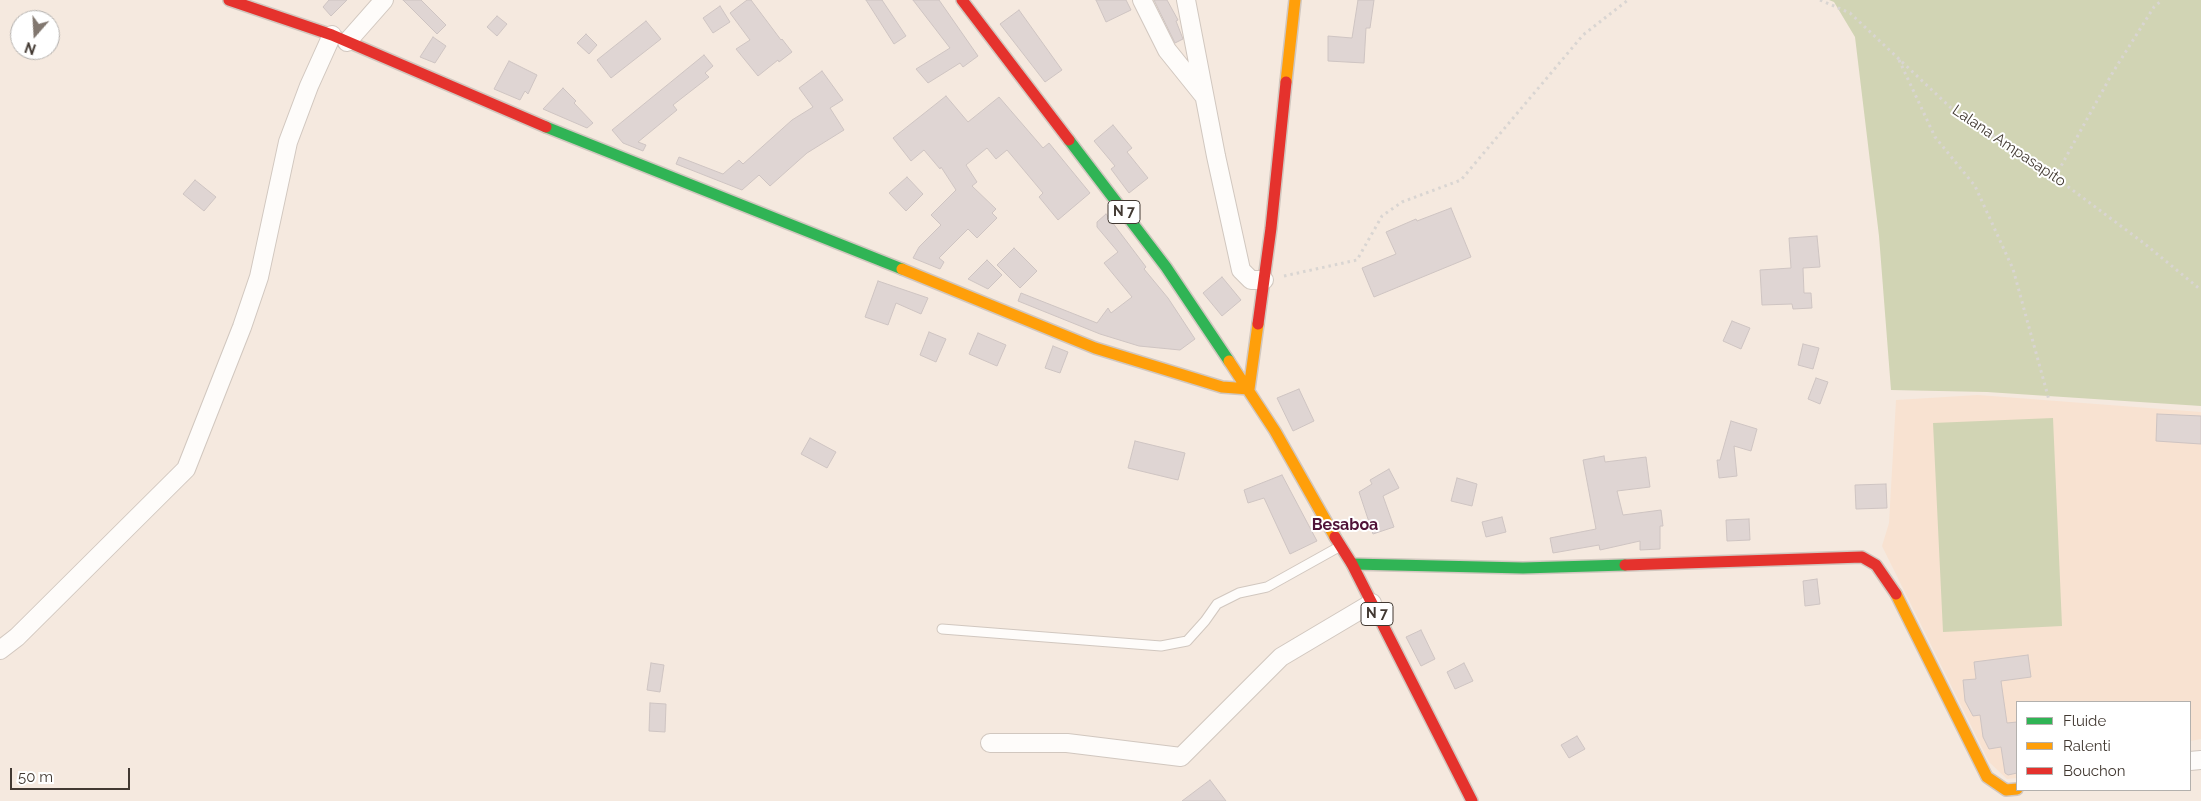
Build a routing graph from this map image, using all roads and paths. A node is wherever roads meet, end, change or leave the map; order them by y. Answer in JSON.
{"nodes":[{"id":1,"x":229,"y":0,"type":"edge"},
{"id":2,"x":384,"y":0,"type":"edge"},
{"id":3,"x":962,"y":0,"type":"edge"},
{"id":4,"x":1142,"y":0,"type":"edge"},
{"id":5,"x":1186,"y":0,"type":"edge"},
{"id":6,"x":1295,"y":0,"type":"edge"},
{"id":7,"x":1628,"y":0,"type":"edge"},
{"id":8,"x":1820,"y":0,"type":"edge"},
{"id":9,"x":2162,"y":0,"type":"edge"},
{"id":10,"x":339,"y":39,"type":"junction"},
{"id":11,"x":1897,"y":57,"type":"junction"},
{"id":12,"x":1205,"y":97,"type":"junction"},
{"id":13,"x":2055,"y":177,"type":"junction"},
{"id":14,"x":1264,"y":280,"type":"junction"},
{"id":15,"x":2201,"y":290,"type":"edge"},
{"id":16,"x":1249,"y":389,"type":"junction"},
{"id":17,"x":2049,"y":400,"type":"dead end"},
{"id":18,"x":1340,"y":547,"type":"junction"},
{"id":19,"x":1352,"y":564,"type":"junction"},
{"id":20,"x":1372,"y":604,"type":"junction"},
{"id":21,"x":942,"y":629,"type":"dead end"},
{"id":22,"x":0,"y":650,"type":"edge"},
{"id":23,"x":990,"y":743,"type":"dead end"},
{"id":24,"x":2016,"y":789,"type":"edge"},
{"id":25,"x":1472,"y":801,"type":"edge"}],
"edges":[{"from":1,"to":10,"type":"street"},
{"from":2,"to":10,"type":"street"},
{"from":3,"to":16,"type":"street","number":"N 7"},
{"from":4,"to":12,"type":"street"},
{"from":5,"to":12,"type":"street"},
{"from":6,"to":14,"type":"street"},
{"from":7,"to":14,"type":"path"},
{"from":8,"to":11,"type":"path","name":"Lalana Ampasapito"},
{"from":9,"to":13,"type":"path"},
{"from":10,"to":16,"type":"street"},
{"from":10,"to":22,"type":"street"},
{"from":11,"to":13,"type":"path","name":"Lalana Ampasapito"},
{"from":11,"to":17,"type":"path"},
{"from":12,"to":14,"type":"street"},
{"from":13,"to":15,"type":"path","name":"Lalana Ampasapito"},
{"from":14,"to":16,"type":"street"},
{"from":16,"to":18,"type":"street","number":"N 7"},
{"from":18,"to":19,"type":"street","number":"N 7"},
{"from":18,"to":21,"type":"lane"},
{"from":19,"to":20,"type":"street","number":"N 7"},
{"from":19,"to":24,"type":"street"},
{"from":20,"to":23,"type":"street"},
{"from":20,"to":25,"type":"street","number":"N 7"}]}
